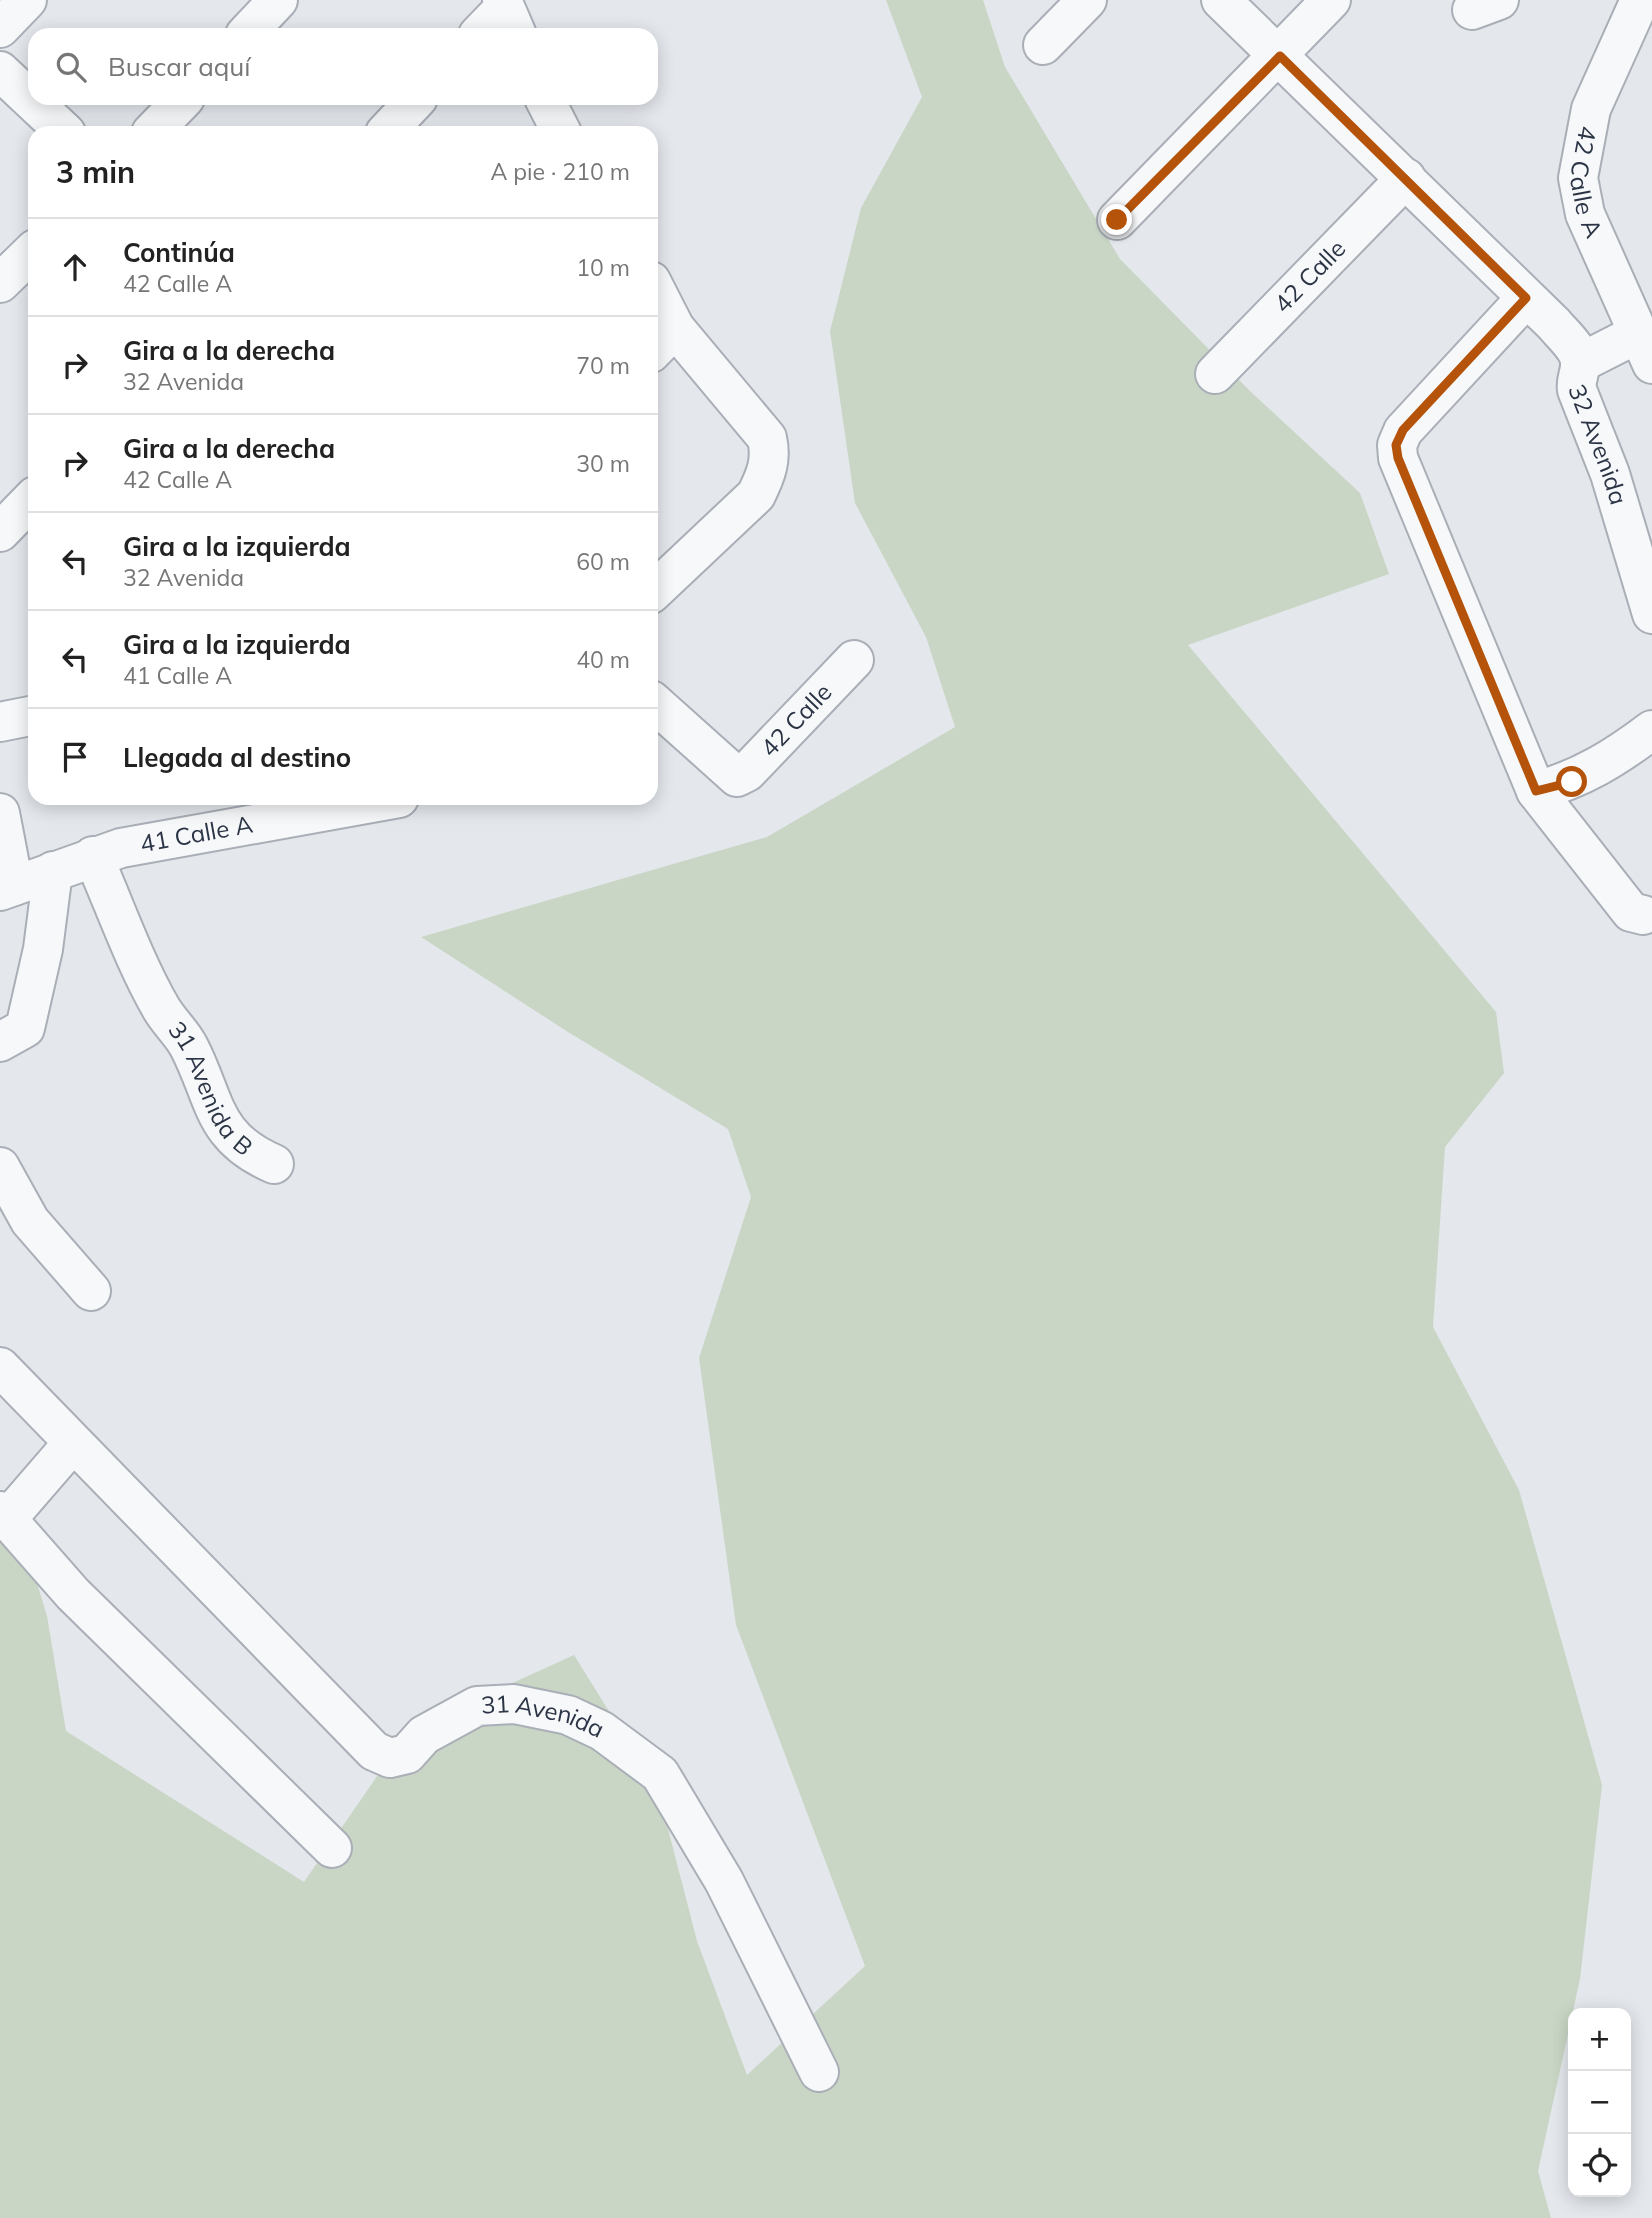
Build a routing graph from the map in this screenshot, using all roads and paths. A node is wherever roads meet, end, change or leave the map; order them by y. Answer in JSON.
{"nodes":[{"id":1,"x":27,"y":0,"type":"edge"},
{"id":2,"x":278,"y":0,"type":"edge"},
{"id":3,"x":1087,"y":0,"type":"edge"},
{"id":4,"x":1222,"y":0,"type":"edge"},
{"id":5,"x":1331,"y":0,"type":"edge"},
{"id":6,"x":1636,"y":10,"type":"edge"},
{"id":7,"x":0,"y":28,"type":"edge"},
{"id":8,"x":252,"y":28,"type":"edge"},
{"id":9,"x":1043,"y":45,"type":"dead end"},
{"id":10,"x":1652,"y":55,"type":"edge"},
{"id":11,"x":1280,"y":56,"type":"junction"},
{"id":12,"x":0,"y":71,"type":"edge"},
{"id":13,"x":28,"y":97,"type":"edge"},
{"id":14,"x":36,"y":105,"type":"edge"},
{"id":15,"x":177,"y":105,"type":"edge"},
{"id":16,"x":411,"y":105,"type":"edge"},
{"id":17,"x":548,"y":105,"type":"edge"},
{"id":18,"x":59,"y":126,"type":"edge"},
{"id":19,"x":158,"y":126,"type":"edge"},
{"id":20,"x":392,"y":126,"type":"edge"},
{"id":21,"x":558,"y":126,"type":"edge"},
{"id":22,"x":1406,"y":178,"type":"junction"},
{"id":23,"x":1117,"y":220,"type":"dead end"},
{"id":24,"x":28,"y":256,"type":"edge"},
{"id":25,"x":0,"y":283,"type":"edge"},
{"id":26,"x":1526,"y":298,"type":"junction"},
{"id":27,"x":658,"y":316,"type":"edge"},
{"id":28,"x":663,"y":341,"type":"edge"},
{"id":29,"x":1645,"y":348,"type":"edge"},
{"id":30,"x":1580,"y":363,"type":"junction"},
{"id":31,"x":1215,"y":374,"type":"dead end"},
{"id":32,"x":28,"y":503,"type":"edge"},
{"id":33,"x":0,"y":531,"type":"edge"},
{"id":34,"x":658,"y":587,"type":"edge"},
{"id":35,"x":1652,"y":614,"type":"edge"},
{"id":36,"x":854,"y":660,"type":"dead end"},
{"id":37,"x":658,"y":706,"type":"edge"},
{"id":38,"x":28,"y":716,"type":"edge"},
{"id":39,"x":0,"y":722,"type":"edge"},
{"id":40,"x":1652,"y":730,"type":"edge"},
{"id":41,"x":1536,"y":791,"type":"junction"},
{"id":42,"x":360,"y":805,"type":"edge"},
{"id":43,"x":0,"y":813,"type":"edge"},
{"id":44,"x":93,"y":856,"type":"junction"},
{"id":45,"x":53,"y":871,"type":"junction"},
{"id":46,"x":7,"y":888,"type":"edge"},
{"id":47,"x":1649,"y":917,"type":"edge"},
{"id":48,"x":0,"y":1042,"type":"edge"},
{"id":49,"x":274,"y":1164,"type":"dead end"},
{"id":50,"x":0,"y":1167,"type":"edge"},
{"id":51,"x":91,"y":1291,"type":"dead end"},
{"id":52,"x":0,"y":1367,"type":"edge"},
{"id":53,"x":72,"y":1444,"type":"junction"},
{"id":54,"x":4,"y":1514,"type":"edge"},
{"id":55,"x":332,"y":1848,"type":"dead end"},
{"id":56,"x":819,"y":2072,"type":"dead end"}],
"edges":[{"from":1,"to":7,"type":"street"},
{"from":2,"to":8,"type":"street"},
{"from":3,"to":9,"type":"street"},
{"from":4,"to":11,"type":"street","name":"32 Avenida"},
{"from":5,"to":11,"type":"street"},
{"from":6,"to":10,"type":"street"},
{"from":6,"to":29,"type":"street","name":"42 Calle A"},
{"from":11,"to":22,"type":"street","name":"32 Avenida"},
{"from":11,"to":23,"type":"street"},
{"from":12,"to":13,"type":"street"},
{"from":14,"to":18,"type":"street"},
{"from":15,"to":19,"type":"street"},
{"from":16,"to":20,"type":"street"},
{"from":17,"to":21,"type":"street"},
{"from":22,"to":26,"type":"street","name":"32 Avenida"},
{"from":22,"to":31,"type":"street","name":"42 Calle"},
{"from":24,"to":25,"type":"street"},
{"from":26,"to":30,"type":"street","name":"32 Avenida"},
{"from":26,"to":41,"type":"street"},
{"from":27,"to":28,"type":"street"},
{"from":28,"to":34,"type":"street"},
{"from":29,"to":30,"type":"street"},
{"from":30,"to":35,"type":"street","name":"32 Avenida"},
{"from":32,"to":33,"type":"street"},
{"from":36,"to":37,"type":"street","name":"42 Calle"},
{"from":38,"to":39,"type":"street"},
{"from":40,"to":41,"type":"street"},
{"from":41,"to":47,"type":"street"},
{"from":42,"to":44,"type":"street","name":"41 Calle A"},
{"from":43,"to":46,"type":"street"},
{"from":44,"to":45,"type":"street","name":"41 Calle A"},
{"from":44,"to":49,"type":"street","name":"31 Avenida B"},
{"from":45,"to":46,"type":"street","name":"41 Calle A"},
{"from":45,"to":48,"type":"street"},
{"from":50,"to":51,"type":"street"},
{"from":52,"to":53,"type":"street","name":"31 Avenida"},
{"from":53,"to":54,"type":"street"},
{"from":53,"to":56,"type":"street","name":"31 Avenida"},
{"from":54,"to":55,"type":"street"}]}
